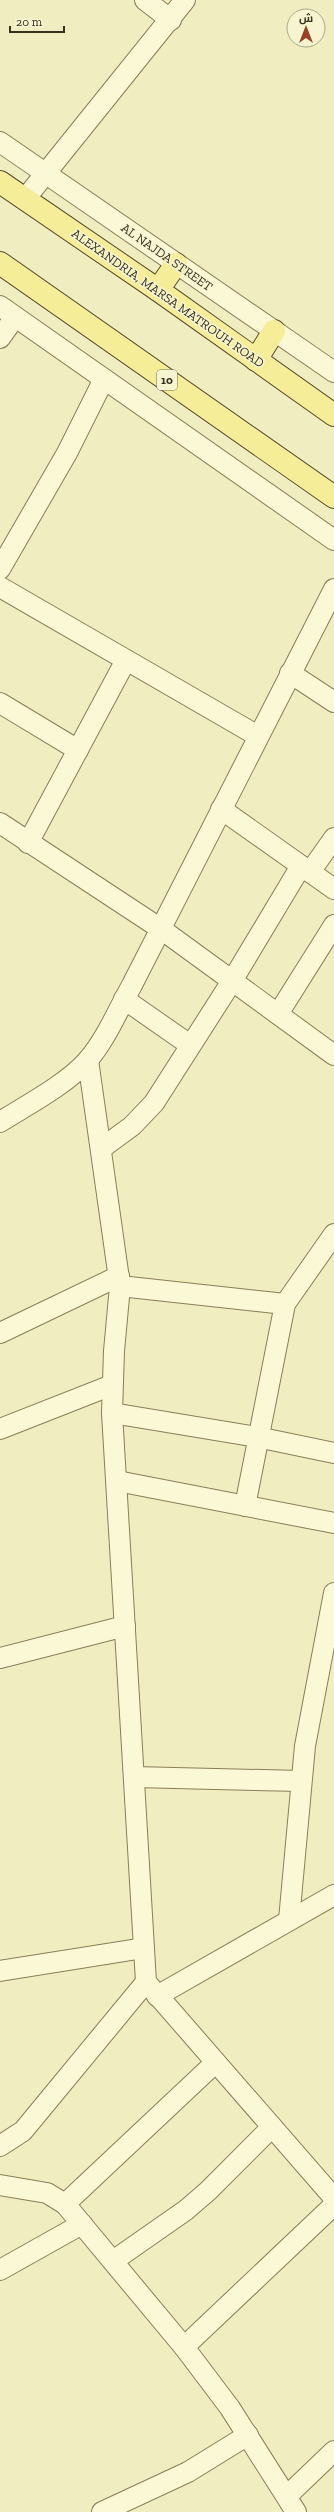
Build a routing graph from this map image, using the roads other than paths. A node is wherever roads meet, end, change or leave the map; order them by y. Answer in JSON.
{"nodes":[{"id":1,"x":145,"y":0,"type":"edge"},
{"id":2,"x":185,"y":0,"type":"edge"},
{"id":3,"x":171,"y":20,"type":"junction"},
{"id":4,"x":0,"y":142,"type":"edge"},
{"id":5,"x":46,"y":174,"type":"junction"},
{"id":6,"x":0,"y":182,"type":"edge"},
{"id":7,"x":25,"y":199,"type":"junction"},
{"id":8,"x":0,"y":264,"type":"edge"},
{"id":9,"x":176,"y":264,"type":"junction"},
{"id":10,"x":158,"y":290,"type":"junction"},
{"id":11,"x":8,"y":311,"type":"edge"},
{"id":12,"x":274,"y":331,"type":"junction"},
{"id":13,"x":0,"y":338,"type":"edge"},
{"id":14,"x":256,"y":360,"type":"junction"},
{"id":15,"x":334,"y":372,"type":"edge"},
{"id":16,"x":104,"y":379,"type":"junction"},
{"id":17,"x":334,"y":415,"type":"edge"},
{"id":18,"x":334,"y":497,"type":"edge"},
{"id":19,"x":334,"y":540,"type":"edge"},
{"id":20,"x":5,"y":546,"type":"edge"},
{"id":21,"x":0,"y":569,"type":"edge"},
{"id":22,"x":0,"y":587,"type":"edge"},
{"id":23,"x":334,"y":589,"type":"edge"},
{"id":24,"x":126,"y":660,"type":"junction"},
{"id":25,"x":290,"y":673,"type":"junction"},
{"id":26,"x":334,"y":702,"type":"edge"},
{"id":27,"x":0,"y":703,"type":"edge"},
{"id":28,"x":258,"y":736,"type":"junction"},
{"id":29,"x":78,"y":750,"type":"junction"},
{"id":30,"x":221,"y":809,"type":"junction"},
{"id":31,"x":0,"y":823,"type":"edge"},
{"id":32,"x":334,"y":838,"type":"edge"},
{"id":33,"x":28,"y":842,"type":"junction"},
{"id":34,"x":306,"y":869,"type":"junction"},
{"id":35,"x":334,"y":889,"type":"edge"},
{"id":36,"x":334,"y":925,"type":"edge"},
{"id":37,"x":161,"y":929,"type":"junction"},
{"id":38,"x":232,"y":980,"type":"junction"},
{"id":39,"x":124,"y":999,"type":"junction"},
{"id":40,"x":278,"y":1014,"type":"junction"},
{"id":41,"x":190,"y":1045,"type":"junction"},
{"id":42,"x":334,"y":1055,"type":"edge"},
{"id":43,"x":88,"y":1060,"type":"junction"},
{"id":44,"x":0,"y":1122,"type":"edge"},
{"id":45,"x":102,"y":1148,"type":"junction"},
{"id":46,"x":334,"y":1234,"type":"edge"},
{"id":47,"x":120,"y":1281,"type":"junction"},
{"id":48,"x":285,"y":1304,"type":"junction"},
{"id":49,"x":0,"y":1333,"type":"edge"},
{"id":50,"x":112,"y":1385,"type":"junction"},
{"id":51,"x":112,"y":1413,"type":"junction"},
{"id":52,"x":0,"y":1429,"type":"edge"},
{"id":53,"x":257,"y":1436,"type":"junction"},
{"id":54,"x":334,"y":1453,"type":"edge"},
{"id":55,"x":117,"y":1480,"type":"junction"},
{"id":56,"x":245,"y":1506,"type":"junction"},
{"id":57,"x":334,"y":1523,"type":"edge"},
{"id":58,"x":334,"y":1593,"type":"edge"},
{"id":59,"x":125,"y":1626,"type":"junction"},
{"id":60,"x":0,"y":1658,"type":"edge"},
{"id":61,"x":134,"y":1777,"type":"junction"},
{"id":62,"x":301,"y":1781,"type":"junction"},
{"id":63,"x":334,"y":1895,"type":"edge"},
{"id":64,"x":289,"y":1920,"type":"junction"},
{"id":65,"x":144,"y":1948,"type":"junction"},
{"id":66,"x":0,"y":1971,"type":"edge"},
{"id":67,"x":151,"y":1989,"type":"junction"},
{"id":68,"x":215,"y":2063,"type":"junction"},
{"id":69,"x":272,"y":2127,"type":"junction"},
{"id":70,"x":0,"y":2146,"type":"edge"},
{"id":71,"x":0,"y":2185,"type":"edge"},
{"id":72,"x":334,"y":2198,"type":"edge"},
{"id":73,"x":65,"y":2204,"type":"junction"},
{"id":74,"x":334,"y":2205,"type":"edge"},
{"id":75,"x":82,"y":2224,"type":"junction"},
{"id":76,"x":113,"y":2261,"type":"junction"},
{"id":77,"x":0,"y":2270,"type":"edge"},
{"id":78,"x":184,"y":2347,"type":"junction"},
{"id":79,"x":248,"y":2435,"type":"junction"},
{"id":80,"x":334,"y":2451,"type":"edge"},
{"id":81,"x":291,"y":2504,"type":"edge"},
{"id":82,"x":102,"y":2512,"type":"edge"}],
"edges":[{"from":1,"to":3,"type":"street"},
{"from":2,"to":3,"type":"street"},
{"from":3,"to":5,"type":"street"},
{"from":4,"to":5,"type":"street","name":"AL NAJDA STREET"},
{"from":5,"to":7,"type":"street"},
{"from":5,"to":9,"type":"street","name":"AL NAJDA STREET"},
{"from":6,"to":7,"type":"main road","name":"ALEXANDRIA, MARSA MATROUH ROAD"},
{"from":7,"to":10,"type":"main road","name":"ALEXANDRIA, MARSA MATROUH ROAD"},
{"from":8,"to":18,"type":"main road","number":"10"},
{"from":9,"to":10,"type":"main road"},
{"from":9,"to":12,"type":"street","name":"AL NAJDA STREET"},
{"from":10,"to":14,"type":"main road","name":"ALEXANDRIA, MARSA MATROUH ROAD"},
{"from":11,"to":13,"type":"street"},
{"from":11,"to":16,"type":"street"},
{"from":12,"to":14,"type":"main road"},
{"from":12,"to":15,"type":"street","name":"AL NAJDA STREET"},
{"from":14,"to":17,"type":"main road","name":"ALEXANDRIA, MARSA MATROUH ROAD"},
{"from":16,"to":19,"type":"street"},
{"from":16,"to":20,"type":"street"},
{"from":20,"to":21,"type":"street"},
{"from":22,"to":24,"type":"street"},
{"from":23,"to":25,"type":"street"},
{"from":24,"to":28,"type":"street"},
{"from":24,"to":29,"type":"street"},
{"from":25,"to":26,"type":"street"},
{"from":25,"to":28,"type":"street"},
{"from":27,"to":29,"type":"street"},
{"from":28,"to":30,"type":"street"},
{"from":29,"to":33,"type":"street"},
{"from":30,"to":34,"type":"street"},
{"from":30,"to":37,"type":"street"},
{"from":31,"to":33,"type":"street"},
{"from":32,"to":34,"type":"street"},
{"from":33,"to":37,"type":"street"},
{"from":34,"to":35,"type":"street"},
{"from":34,"to":38,"type":"street"},
{"from":36,"to":40,"type":"street"},
{"from":37,"to":38,"type":"street"},
{"from":37,"to":39,"type":"street"},
{"from":38,"to":40,"type":"street"},
{"from":38,"to":41,"type":"street"},
{"from":39,"to":41,"type":"street"},
{"from":39,"to":43,"type":"street"},
{"from":40,"to":42,"type":"street"},
{"from":41,"to":45,"type":"street"},
{"from":43,"to":44,"type":"street"},
{"from":43,"to":45,"type":"street"},
{"from":45,"to":47,"type":"street"},
{"from":46,"to":48,"type":"street"},
{"from":47,"to":48,"type":"street"},
{"from":47,"to":49,"type":"street"},
{"from":47,"to":50,"type":"street"},
{"from":48,"to":53,"type":"street"},
{"from":50,"to":51,"type":"street"},
{"from":50,"to":52,"type":"street"},
{"from":51,"to":53,"type":"street"},
{"from":51,"to":55,"type":"street"},
{"from":53,"to":54,"type":"street"},
{"from":53,"to":56,"type":"street"},
{"from":55,"to":56,"type":"street"},
{"from":55,"to":59,"type":"street"},
{"from":56,"to":57,"type":"street"},
{"from":58,"to":62,"type":"street"},
{"from":59,"to":60,"type":"street"},
{"from":59,"to":61,"type":"street"},
{"from":61,"to":62,"type":"street"},
{"from":61,"to":65,"type":"street"},
{"from":62,"to":64,"type":"street"},
{"from":63,"to":64,"type":"street"},
{"from":64,"to":67,"type":"street"},
{"from":65,"to":66,"type":"street"},
{"from":65,"to":67,"type":"street"},
{"from":67,"to":68,"type":"street"},
{"from":67,"to":70,"type":"street"},
{"from":68,"to":69,"type":"street"},
{"from":68,"to":73,"type":"street"},
{"from":69,"to":72,"type":"street"},
{"from":69,"to":76,"type":"street"},
{"from":71,"to":73,"type":"street"},
{"from":73,"to":75,"type":"street"},
{"from":74,"to":78,"type":"street"},
{"from":75,"to":76,"type":"street"},
{"from":75,"to":77,"type":"street"},
{"from":76,"to":78,"type":"street"},
{"from":78,"to":79,"type":"street"},
{"from":79,"to":81,"type":"street"},
{"from":79,"to":82,"type":"street"},
{"from":80,"to":81,"type":"street"}]}
